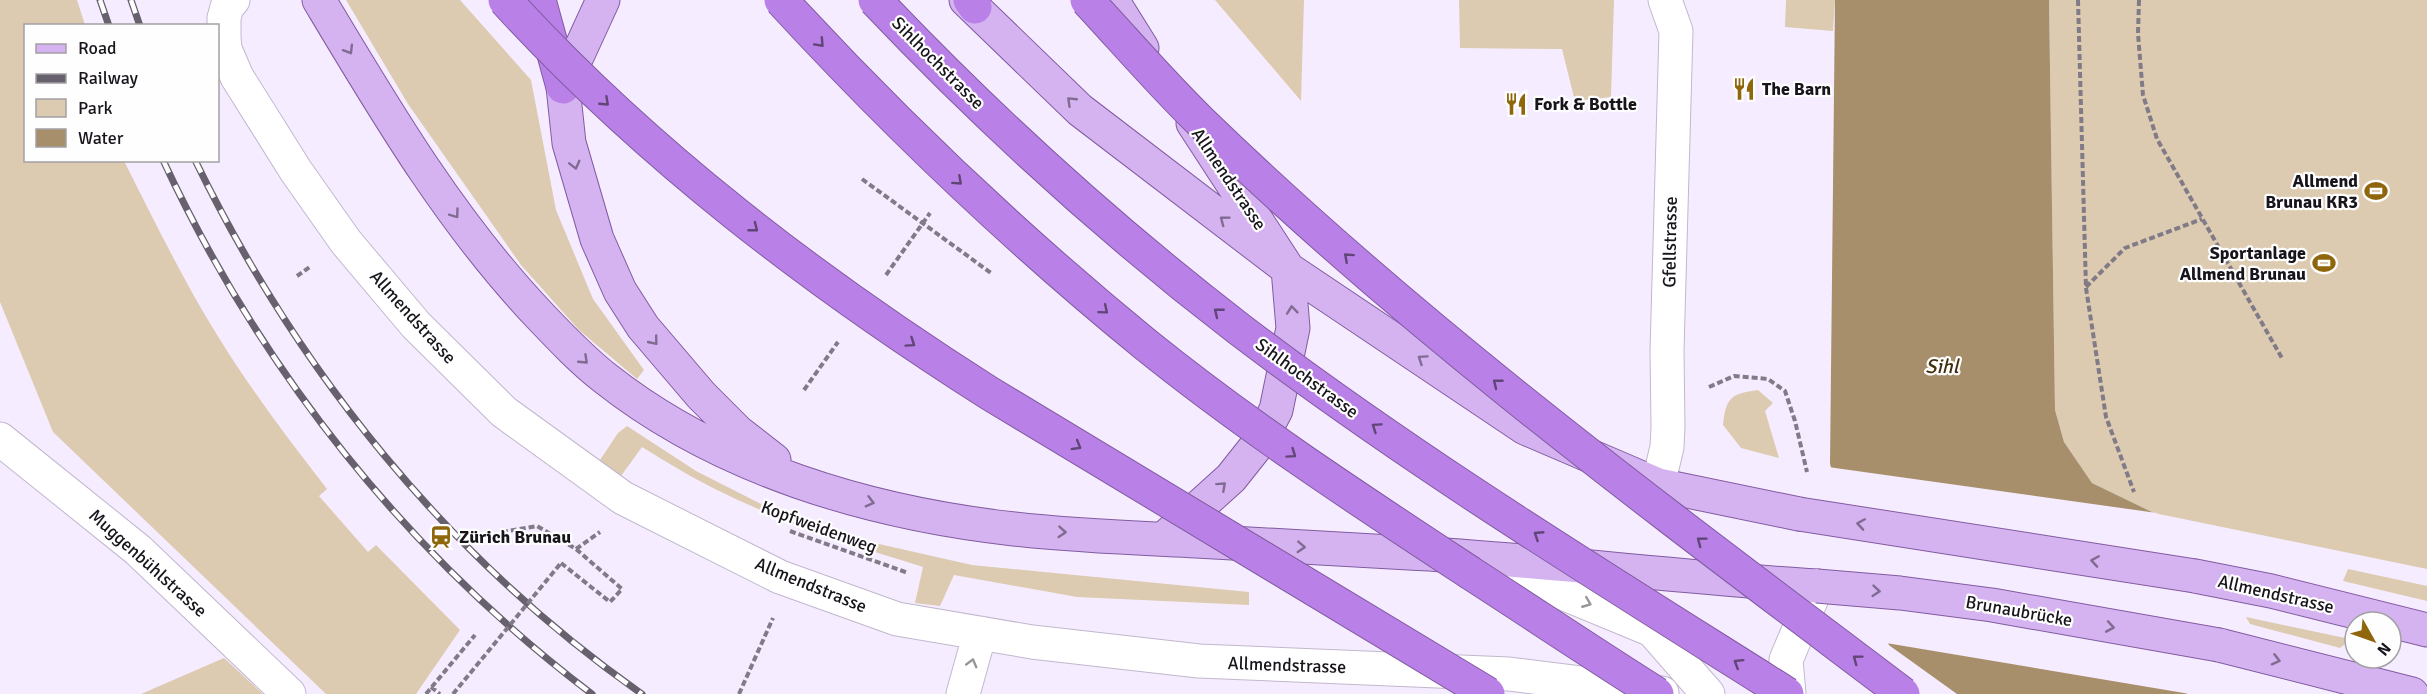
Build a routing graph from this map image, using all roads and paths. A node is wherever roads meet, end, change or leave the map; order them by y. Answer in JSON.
{"nodes":[{"id":1,"x":232,"y":0,"type":"edge"},
{"id":2,"x":319,"y":0,"type":"edge"},
{"id":3,"x":505,"y":0,"type":"edge"},
{"id":4,"x":539,"y":0,"type":"edge"},
{"id":5,"x":603,"y":0,"type":"edge"},
{"id":6,"x":781,"y":0,"type":"edge"},
{"id":7,"x":875,"y":0,"type":"edge"},
{"id":8,"x":1087,"y":0,"type":"edge"},
{"id":9,"x":1112,"y":0,"type":"edge"},
{"id":10,"x":1665,"y":0,"type":"edge"},
{"id":11,"x":2078,"y":0,"type":"edge"},
{"id":12,"x":2139,"y":0,"type":"edge"},
{"id":13,"x":970,"y":2,"type":"edge"},
{"id":14,"x":563,"y":87,"type":"junction"},
{"id":15,"x":862,"y":179,"type":"dead end"},
{"id":16,"x":2202,"y":219,"type":"junction"},
{"id":17,"x":316,"y":262,"type":"dead end"},
{"id":18,"x":1288,"y":269,"type":"junction"},
{"id":19,"x":991,"y":273,"type":"dead end"},
{"id":20,"x":297,"y":276,"type":"dead end"},
{"id":21,"x":2086,"y":288,"type":"junction"},
{"id":22,"x":844,"y":333,"type":"dead end"},
{"id":23,"x":2283,"y":360,"type":"dead end"},
{"id":24,"x":804,"y":390,"type":"dead end"},
{"id":25,"x":0,"y":439,"type":"edge"},
{"id":26,"x":1659,"y":485,"type":"junction"},
{"id":27,"x":813,"y":486,"type":"junction"},
{"id":28,"x":2134,"y":492,"type":"dead end"},
{"id":29,"x":603,"y":529,"type":"dead end"},
{"id":30,"x":785,"y":529,"type":"dead end"},
{"id":31,"x":502,"y":532,"type":"dead end"},
{"id":32,"x":1164,"y":539,"type":"junction"},
{"id":33,"x":576,"y":549,"type":"junction"},
{"id":34,"x":1475,"y":557,"type":"junction"},
{"id":35,"x":908,"y":573,"type":"dead end"},
{"id":36,"x":1817,"y":586,"type":"junction"},
{"id":37,"x":777,"y":611,"type":"dead end"},
{"id":38,"x":2427,"y":630,"type":"edge"},
{"id":39,"x":980,"y":633,"type":"junction"},
{"id":40,"x":475,"y":635,"type":"dead end"},
{"id":41,"x":431,"y":687,"type":"junction"},
{"id":42,"x":289,"y":694,"type":"edge"},
{"id":43,"x":426,"y":694,"type":"edge"},
{"id":44,"x":440,"y":694,"type":"edge"},
{"id":45,"x":453,"y":694,"type":"edge"},
{"id":46,"x":738,"y":694,"type":"edge"},
{"id":47,"x":963,"y":694,"type":"edge"},
{"id":48,"x":1488,"y":694,"type":"edge"},
{"id":49,"x":1657,"y":694,"type":"edge"},
{"id":50,"x":1666,"y":694,"type":"edge"},
{"id":51,"x":1708,"y":694,"type":"edge"},
{"id":52,"x":1788,"y":694,"type":"edge"},
{"id":53,"x":1903,"y":694,"type":"edge"},
{"id":54,"x":2412,"y":694,"type":"edge"}],
"edges":[{"from":1,"to":39,"type":"street","name":"Allmendstrasse"},
{"from":2,"to":27,"type":"main road","one_way":true},
{"from":3,"to":48,"type":"highway","one_way":true,"bridge":true},
{"from":4,"to":14,"type":"highway"},
{"from":5,"to":14,"type":"main road"},
{"from":6,"to":49,"type":"highway","one_way":true,"bridge":true},
{"from":52,"to":7,"type":"highway","name":"Sihlhochstrasse","one_way":true,"bridge":true},
{"from":53,"to":8,"type":"highway","one_way":true,"bridge":true},
{"from":9,"to":18,"type":"main road","name":"Allmendstrasse"},
{"from":10,"to":26,"type":"street","name":"Gfellstrasse"},
{"from":11,"to":21,"type":"path"},
{"from":12,"to":16,"type":"path"},
{"from":18,"to":13,"type":"main road","one_way":true},
{"from":14,"to":27,"type":"main road","one_way":true},
{"from":15,"to":19,"type":"path"},
{"from":16,"to":21,"type":"path"},
{"from":16,"to":23,"type":"path"},
{"from":17,"to":20,"type":"path"},
{"from":26,"to":18,"type":"main road","name":"Allmendstrasse","one_way":true},
{"from":32,"to":18,"type":"main road","one_way":true},
{"from":21,"to":28,"type":"path"},
{"from":22,"to":24,"type":"path"},
{"from":25,"to":42,"type":"street","name":"Muggenbühlstrasse"},
{"from":38,"to":26,"type":"main road","name":"Allmendstrasse","one_way":true,"bridge":true},
{"from":27,"to":32,"type":"main road","one_way":true},
{"from":29,"to":33,"type":"path"},
{"from":30,"to":35,"type":"path","name":"Kopfweidenweg"},
{"from":31,"to":33,"type":"path"},
{"from":32,"to":34,"type":"main road","one_way":true},
{"from":33,"to":45,"type":"path","bridge":true},
{"from":34,"to":36,"type":"main road"},
{"from":34,"to":51,"type":"street","one_way":true},
{"from":36,"to":52,"type":"street"},
{"from":36,"to":54,"type":"main road","name":"Brunaubrücke","one_way":true,"bridge":true},
{"from":37,"to":46,"type":"path"},
{"from":47,"to":39,"type":"street","one_way":true},
{"from":39,"to":50,"type":"street","name":"Allmendstrasse"},
{"from":40,"to":41,"type":"path"},
{"from":41,"to":43,"type":"path"},
{"from":41,"to":44,"type":"path"}]}
